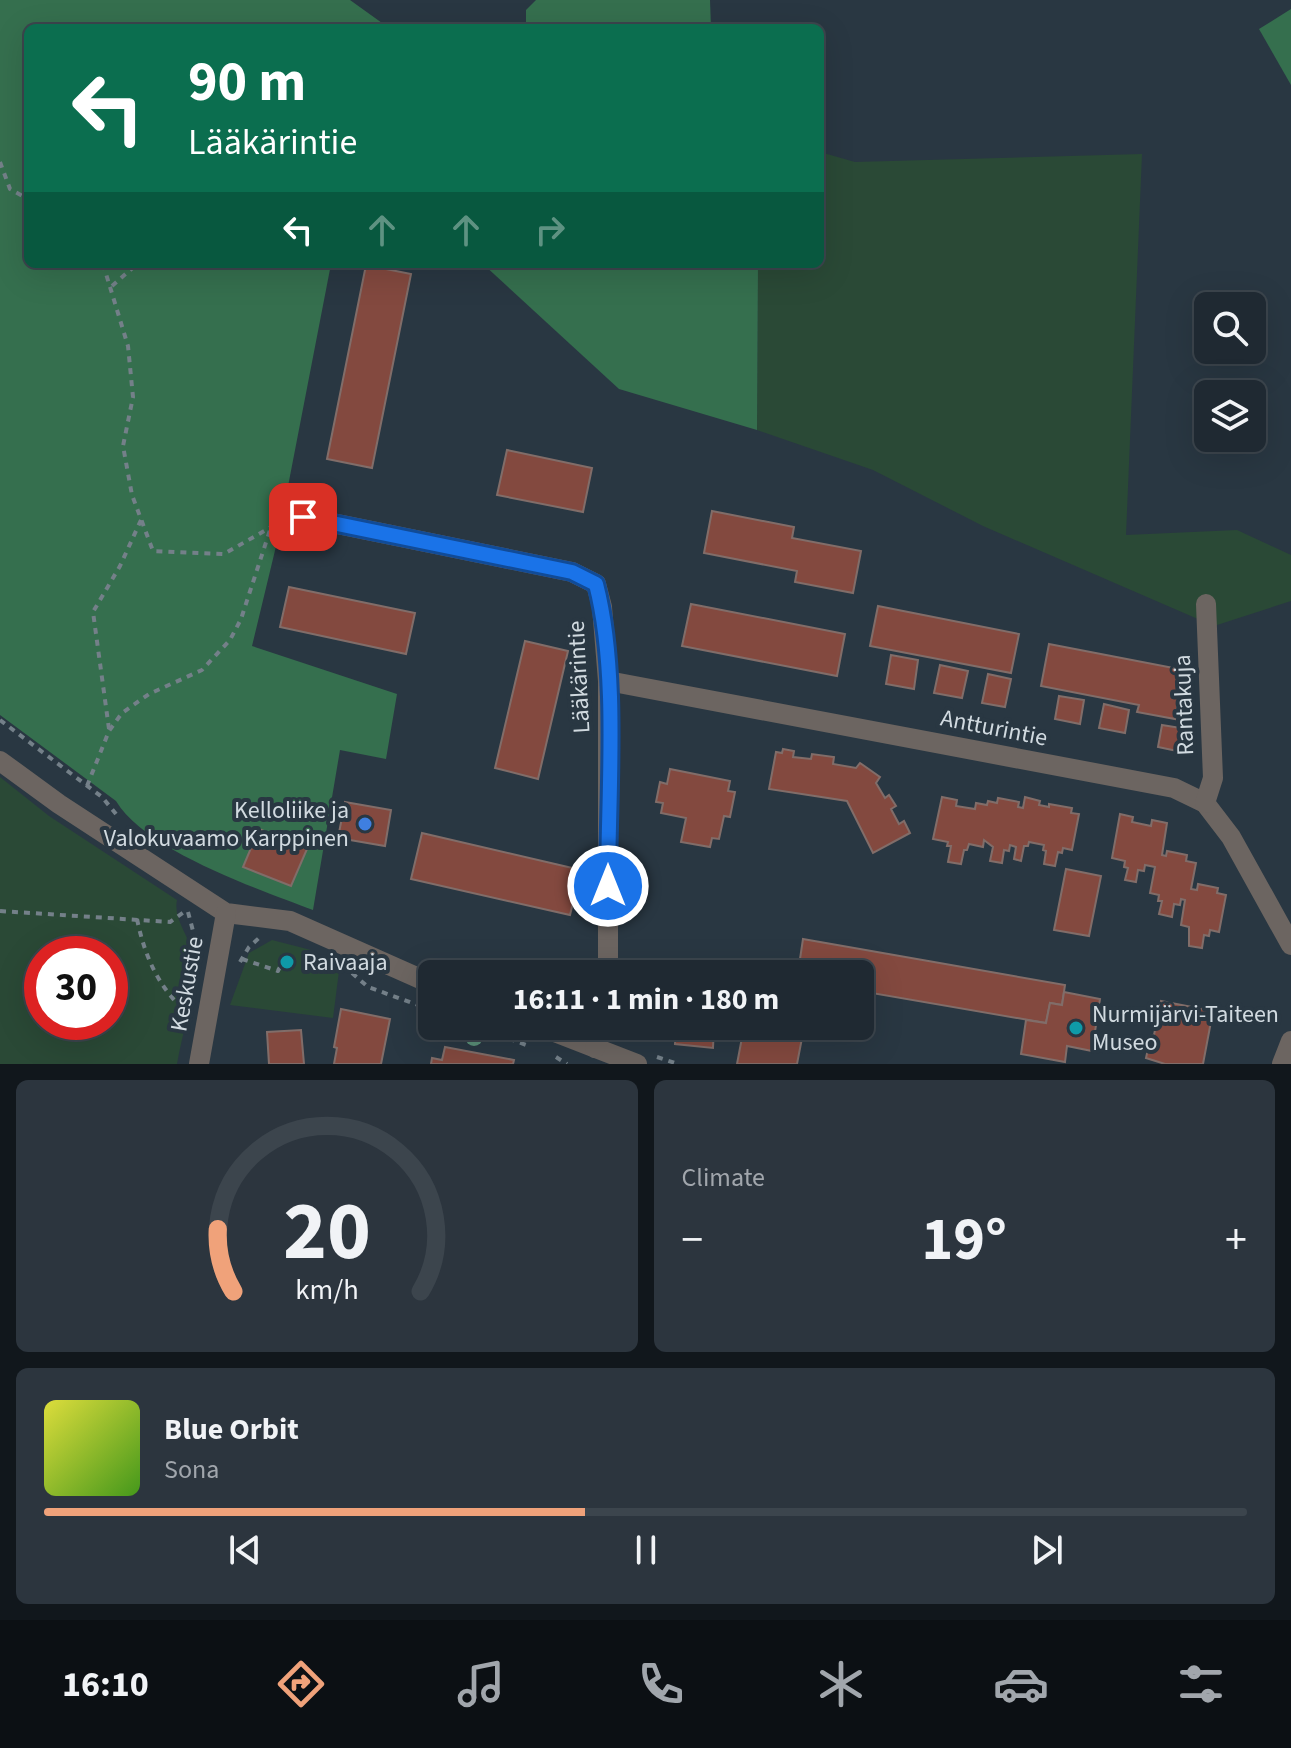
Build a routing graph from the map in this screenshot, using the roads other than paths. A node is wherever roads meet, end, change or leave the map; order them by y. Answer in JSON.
{"nodes":[{"id":1,"x":303,"y":517,"type":"road end"},
{"id":2,"x":1206,"y":604,"type":"dead end"},
{"id":3,"x":608,"y":681,"type":"junction"},
{"id":4,"x":0,"y":761,"type":"edge"},
{"id":5,"x":1205,"y":803,"type":"junction"},
{"id":6,"x":226,"y":913,"type":"junction"},
{"id":7,"x":1291,"y":945,"type":"edge"},
{"id":8,"x":608,"y":960,"type":"edge"},
{"id":9,"x":418,"y":978,"type":"edge"},
{"id":10,"x":575,"y":1040,"type":"edge"},
{"id":11,"x":598,"y":1040,"type":"edge"},
{"id":12,"x":1291,"y":1041,"type":"edge"},
{"id":13,"x":595,"y":1048,"type":"junction"},
{"id":14,"x":199,"y":1064,"type":"edge"},
{"id":15,"x":637,"y":1064,"type":"edge"},
{"id":16,"x":1282,"y":1064,"type":"edge"}],
"edges":[{"from":1,"to":3,"type":"street","name":"Lääkärintie"},
{"from":2,"to":5,"type":"street","name":"Rantakuja"},
{"from":3,"to":5,"type":"street","name":"Antturintie"},
{"from":3,"to":8,"type":"street","name":"Lääkärintie"},
{"from":4,"to":6,"type":"street"},
{"from":5,"to":7,"type":"street","name":"Antturintie"},
{"from":6,"to":9,"type":"street"},
{"from":6,"to":14,"type":"street","name":"Keskustie"},
{"from":10,"to":13,"type":"street"},
{"from":11,"to":13,"type":"street"},
{"from":12,"to":16,"type":"street"},
{"from":13,"to":15,"type":"street"}]}
